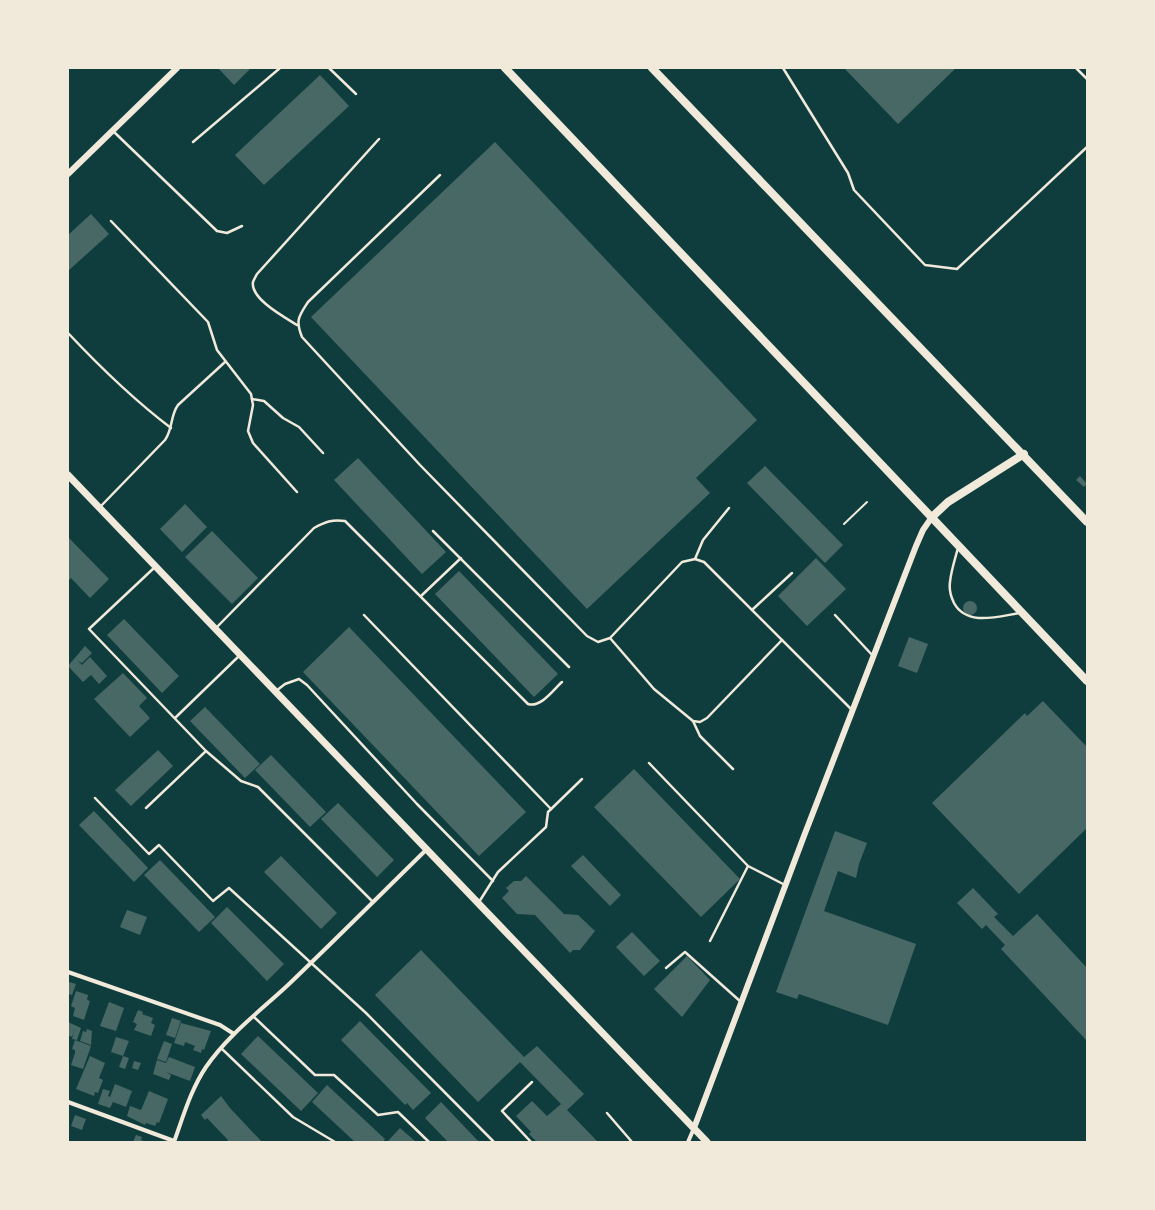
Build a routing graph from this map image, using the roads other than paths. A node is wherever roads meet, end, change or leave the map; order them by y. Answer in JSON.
{"nodes":[{"id":1,"x":177,"y":68,"type":"edge"},
{"id":2,"x":280,"y":68,"type":"edge"},
{"id":3,"x":329,"y":68,"type":"edge"},
{"id":4,"x":505,"y":68,"type":"edge"},
{"id":5,"x":652,"y":68,"type":"edge"},
{"id":6,"x":783,"y":68,"type":"edge"},
{"id":7,"x":1076,"y":68,"type":"edge"},
{"id":8,"x":1087,"y":80,"type":"edge"},
{"id":9,"x":356,"y":94,"type":"dead end"},
{"id":10,"x":113,"y":130,"type":"junction"},
{"id":11,"x":379,"y":139,"type":"dead end"},
{"id":12,"x":193,"y":142,"type":"dead end"},
{"id":13,"x":1087,"y":147,"type":"edge"},
{"id":14,"x":68,"y":174,"type":"edge"},
{"id":15,"x":440,"y":175,"type":"dead end"},
{"id":16,"x":111,"y":221,"type":"dead end"},
{"id":17,"x":242,"y":226,"type":"dead end"},
{"id":18,"x":297,"y":325,"type":"junction"},
{"id":19,"x":68,"y":333,"type":"edge"},
{"id":20,"x":225,"y":362,"type":"junction"},
{"id":21,"x":252,"y":399,"type":"junction"},
{"id":22,"x":171,"y":428,"type":"junction"},
{"id":23,"x":323,"y":453,"type":"dead end"},
{"id":24,"x":1024,"y":454,"type":"junction"},
{"id":25,"x":68,"y":475,"type":"edge"},
{"id":26,"x":297,"y":492,"type":"dead end"},
{"id":27,"x":100,"y":508,"type":"junction"},
{"id":28,"x":728,"y":508,"type":"dead end"},
{"id":29,"x":932,"y":517,"type":"junction"},
{"id":30,"x":1087,"y":522,"type":"edge"},
{"id":31,"x":433,"y":531,"type":"dead end"},
{"id":32,"x":958,"y":546,"type":"junction"},
{"id":33,"x":460,"y":558,"type":"junction"},
{"id":34,"x":695,"y":559,"type":"junction"},
{"id":35,"x":156,"y":566,"type":"junction"},
{"id":36,"x":792,"y":573,"type":"dead end"},
{"id":37,"x":421,"y":596,"type":"junction"},
{"id":38,"x":752,"y":610,"type":"junction"},
{"id":39,"x":1022,"y":613,"type":"junction"},
{"id":40,"x":364,"y":615,"type":"dead end"},
{"id":41,"x":835,"y":615,"type":"dead end"},
{"id":42,"x":216,"y":628,"type":"junction"},
{"id":43,"x":610,"y":638,"type":"junction"},
{"id":44,"x":782,"y":640,"type":"junction"},
{"id":45,"x":241,"y":655,"type":"junction"},
{"id":46,"x":873,"y":656,"type":"junction"},
{"id":47,"x":569,"y":667,"type":"dead end"},
{"id":48,"x":1087,"y":681,"type":"edge"},
{"id":49,"x":562,"y":682,"type":"dead end"},
{"id":50,"x":276,"y":691,"type":"junction"},
{"id":51,"x":852,"y":710,"type":"junction"},
{"id":52,"x":175,"y":718,"type":"junction"},
{"id":53,"x":693,"y":721,"type":"junction"},
{"id":54,"x":206,"y":751,"type":"junction"},
{"id":55,"x":649,"y":763,"type":"dead end"},
{"id":56,"x":733,"y":769,"type":"dead end"},
{"id":57,"x":582,"y":779,"type":"dead end"},
{"id":58,"x":95,"y":798,"type":"dead end"},
{"id":59,"x":146,"y":808,"type":"dead end"},
{"id":60,"x":551,"y":809,"type":"junction"},
{"id":61,"x":427,"y":849,"type":"junction"},
{"id":62,"x":748,"y":866,"type":"junction"},
{"id":63,"x":493,"y":881,"type":"junction"},
{"id":64,"x":785,"y":885,"type":"junction"},
{"id":65,"x":373,"y":902,"type":"junction"},
{"id":66,"x":477,"y":904,"type":"junction"},
{"id":67,"x":710,"y":941,"type":"dead end"},
{"id":68,"x":310,"y":964,"type":"junction"},
{"id":69,"x":666,"y":968,"type":"dead end"},
{"id":70,"x":68,"y":972,"type":"edge"},
{"id":71,"x":741,"y":1003,"type":"junction"},
{"id":72,"x":254,"y":1017,"type":"junction"},
{"id":73,"x":234,"y":1034,"type":"junction"},
{"id":74,"x":221,"y":1048,"type":"junction"},
{"id":75,"x":532,"y":1082,"type":"dead end"},
{"id":76,"x":68,"y":1102,"type":"edge"},
{"id":77,"x":607,"y":1113,"type":"dead end"},
{"id":78,"x":694,"y":1128,"type":"junction"},
{"id":79,"x":174,"y":1141,"type":"edge"},
{"id":80,"x":335,"y":1142,"type":"edge"},
{"id":81,"x":429,"y":1142,"type":"edge"},
{"id":82,"x":494,"y":1142,"type":"edge"},
{"id":83,"x":531,"y":1142,"type":"edge"},
{"id":84,"x":632,"y":1142,"type":"edge"},
{"id":85,"x":688,"y":1142,"type":"edge"},
{"id":86,"x":707,"y":1142,"type":"edge"}],
"edges":[{"from":1,"to":10,"type":"street"},
{"from":2,"to":12,"type":"lane"},
{"from":3,"to":9,"type":"lane"},
{"from":4,"to":29,"type":"main road"},
{"from":5,"to":24,"type":"main road"},
{"from":6,"to":13,"type":"lane"},
{"from":7,"to":8,"type":"lane"},
{"from":10,"to":14,"type":"street"},
{"from":10,"to":17,"type":"lane"},
{"from":11,"to":18,"type":"lane"},
{"from":15,"to":18,"type":"lane"},
{"from":16,"to":20,"type":"lane"},
{"from":18,"to":43,"type":"lane"},
{"from":19,"to":22,"type":"lane"},
{"from":20,"to":21,"type":"lane"},
{"from":20,"to":22,"type":"lane"},
{"from":21,"to":23,"type":"lane"},
{"from":21,"to":26,"type":"lane"},
{"from":22,"to":27,"type":"lane"},
{"from":24,"to":29,"type":"main road"},
{"from":24,"to":30,"type":"main road"},
{"from":25,"to":27,"type":"main road"},
{"from":27,"to":35,"type":"main road"},
{"from":28,"to":34,"type":"lane"},
{"from":29,"to":32,"type":"main road"},
{"from":29,"to":46,"type":"street"},
{"from":31,"to":33,"type":"lane"},
{"from":32,"to":39,"type":"main road"},
{"from":32,"to":39,"type":"lane"},
{"from":33,"to":37,"type":"lane"},
{"from":33,"to":47,"type":"lane"},
{"from":34,"to":38,"type":"lane"},
{"from":34,"to":43,"type":"lane"},
{"from":35,"to":42,"type":"main road"},
{"from":35,"to":52,"type":"lane"},
{"from":36,"to":38,"type":"lane"},
{"from":37,"to":42,"type":"lane"},
{"from":37,"to":49,"type":"lane"},
{"from":38,"to":44,"type":"lane"},
{"from":39,"to":48,"type":"main road"},
{"from":40,"to":60,"type":"lane"},
{"from":41,"to":46,"type":"lane"},
{"from":42,"to":45,"type":"main road"},
{"from":43,"to":53,"type":"lane"},
{"from":44,"to":51,"type":"lane"},
{"from":44,"to":53,"type":"lane"},
{"from":45,"to":50,"type":"main road"},
{"from":45,"to":52,"type":"lane"},
{"from":46,"to":51,"type":"street"},
{"from":50,"to":61,"type":"main road"},
{"from":50,"to":63,"type":"lane"},
{"from":51,"to":64,"type":"street"},
{"from":52,"to":54,"type":"lane"},
{"from":53,"to":56,"type":"lane"},
{"from":54,"to":59,"type":"lane"},
{"from":54,"to":65,"type":"lane"},
{"from":55,"to":62,"type":"lane"},
{"from":57,"to":60,"type":"lane"},
{"from":58,"to":68,"type":"lane"},
{"from":60,"to":63,"type":"lane"},
{"from":61,"to":65,"type":"street"},
{"from":61,"to":66,"type":"main road"},
{"from":62,"to":64,"type":"lane"},
{"from":62,"to":67,"type":"lane"},
{"from":63,"to":66,"type":"lane"},
{"from":64,"to":71,"type":"street"},
{"from":65,"to":68,"type":"street"},
{"from":66,"to":78,"type":"main road"},
{"from":68,"to":72,"type":"street"},
{"from":68,"to":82,"type":"lane"},
{"from":69,"to":71,"type":"lane"},
{"from":70,"to":73,"type":"street"},
{"from":71,"to":78,"type":"street"},
{"from":72,"to":73,"type":"street"},
{"from":72,"to":81,"type":"lane"},
{"from":73,"to":74,"type":"street"},
{"from":74,"to":79,"type":"street"},
{"from":74,"to":80,"type":"lane"},
{"from":75,"to":83,"type":"lane"},
{"from":76,"to":79,"type":"street"},
{"from":77,"to":84,"type":"lane"},
{"from":78,"to":85,"type":"street"},
{"from":78,"to":86,"type":"main road"}]}
